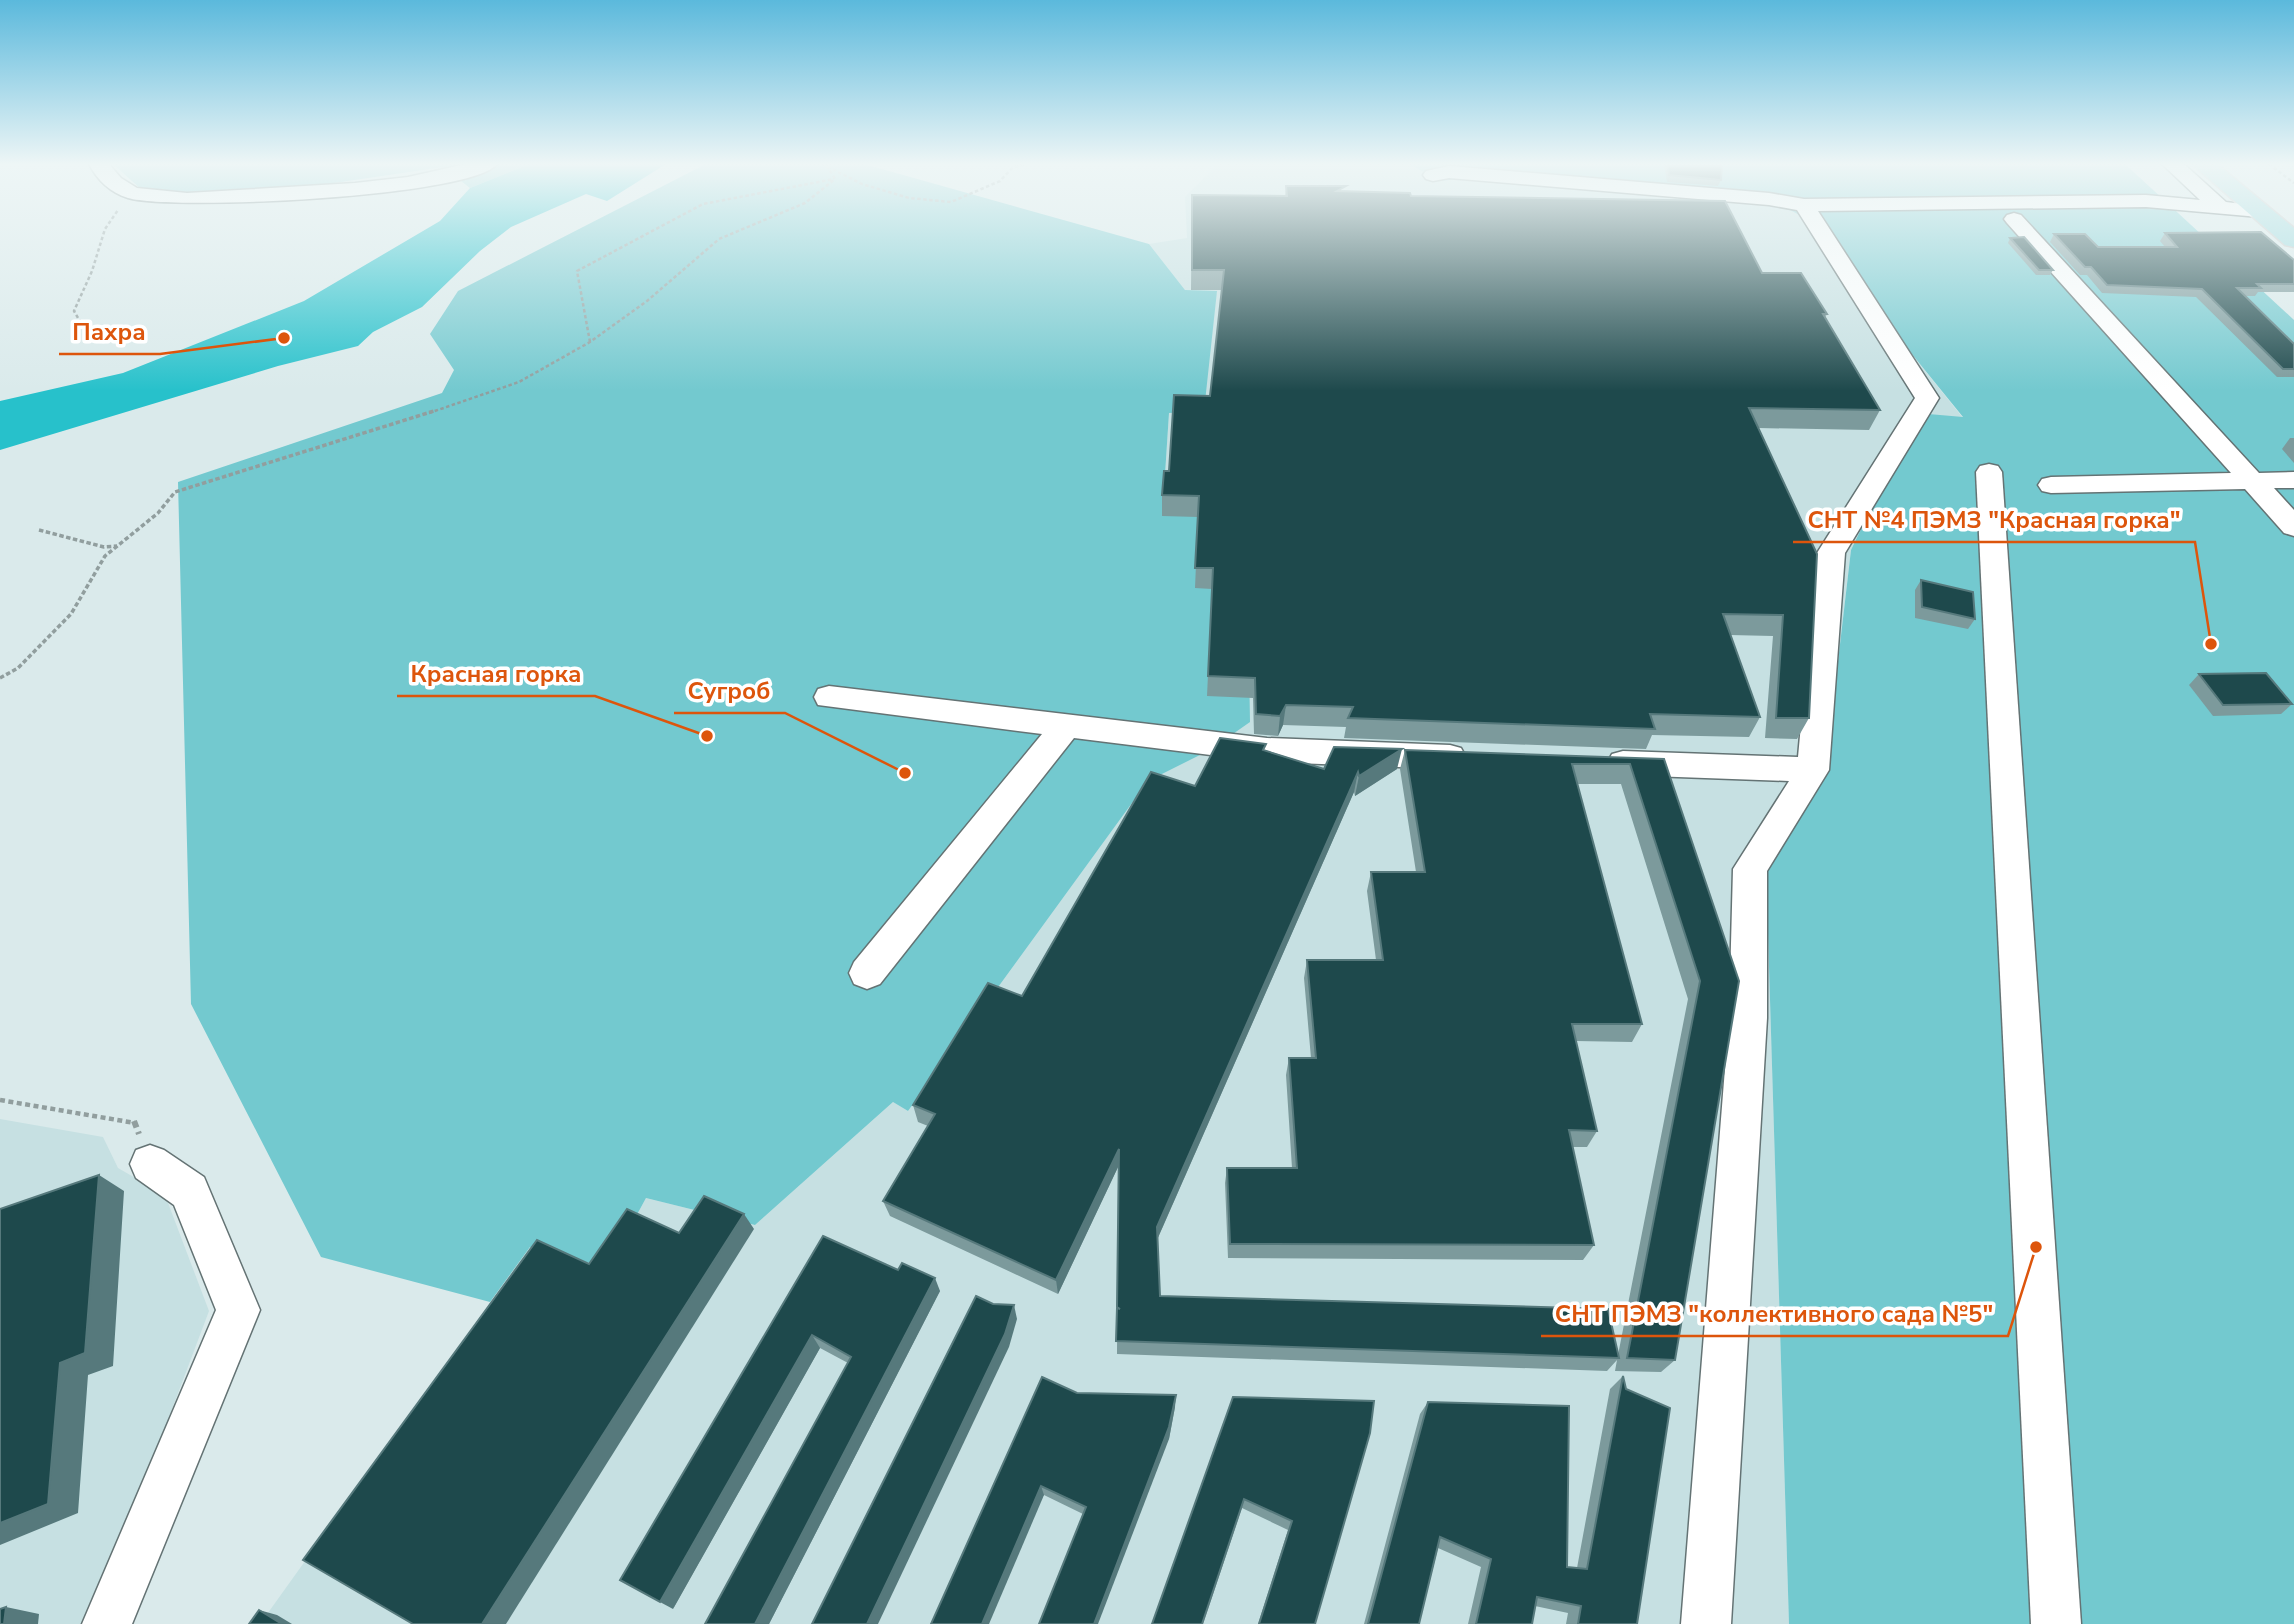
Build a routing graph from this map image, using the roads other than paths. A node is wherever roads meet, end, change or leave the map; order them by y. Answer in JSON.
{"nodes":[{"id":1,"x":1826,"y":240,"type":"edge"},
{"id":2,"x":2033,"y":240,"type":"edge"},
{"id":3,"x":1989,"y":472,"type":"dead end"},
{"id":4,"x":2294,"y":480,"type":"edge"},
{"id":5,"x":2252,"y":481,"type":"junction"},
{"id":6,"x":2051,"y":485,"type":"dead end"},
{"id":7,"x":2294,"y":527,"type":"edge"},
{"id":8,"x":830,"y":697,"type":"dead end"},
{"id":9,"x":1067,"y":725,"type":"junction"},
{"id":10,"x":1477,"y":758,"type":"edge"},
{"id":11,"x":1589,"y":762,"type":"edge"},
{"id":12,"x":1813,"y":771,"type":"junction"},
{"id":13,"x":867,"y":973,"type":"dead end"},
{"id":14,"x":150,"y":1164,"type":"road end"},
{"id":15,"x":107,"y":1624,"type":"edge"},
{"id":16,"x":1706,"y":1624,"type":"edge"},
{"id":17,"x":2056,"y":1624,"type":"edge"}],
"edges":[{"from":1,"to":12,"type":"lane"},
{"from":2,"to":5,"type":"lane"},
{"from":3,"to":17,"type":"lane"},
{"from":4,"to":5,"type":"lane"},
{"from":5,"to":6,"type":"lane"},
{"from":5,"to":7,"type":"lane"},
{"from":8,"to":9,"type":"lane"},
{"from":9,"to":10,"type":"lane"},
{"from":9,"to":13,"type":"lane"},
{"from":11,"to":12,"type":"lane"},
{"from":12,"to":16,"type":"lane"},
{"from":14,"to":15,"type":"lane"}]}
